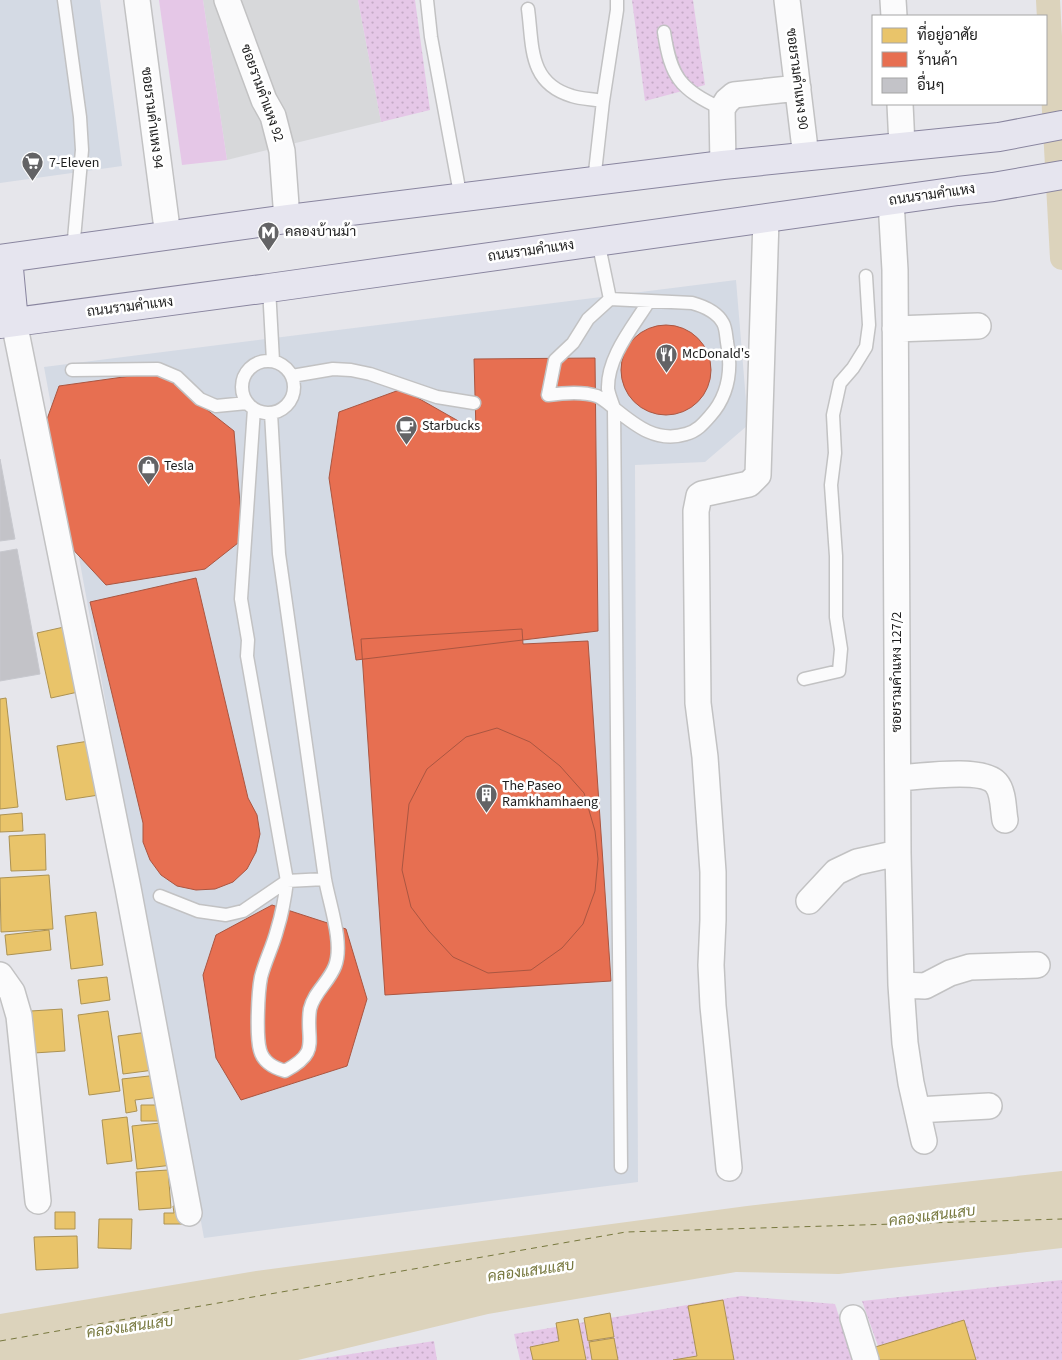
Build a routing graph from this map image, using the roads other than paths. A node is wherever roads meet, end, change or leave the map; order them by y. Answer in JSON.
{"nodes":[{"id":1,"x":64,"y":0,"type":"edge"},
{"id":2,"x":137,"y":0,"type":"edge"},
{"id":3,"x":228,"y":0,"type":"edge"},
{"id":4,"x":426,"y":0,"type":"edge"},
{"id":5,"x":617,"y":0,"type":"edge"},
{"id":6,"x":787,"y":0,"type":"edge"},
{"id":7,"x":893,"y":0,"type":"edge"},
{"id":8,"x":528,"y":8,"type":"dead end"},
{"id":9,"x":894,"y":15,"type":"edge"},
{"id":10,"x":664,"y":32,"type":"dead end"},
{"id":11,"x":798,"y":88,"type":"junction"},
{"id":12,"x":603,"y":101,"type":"junction"},
{"id":13,"x":900,"y":105,"type":"edge"},
{"id":14,"x":722,"y":109,"type":"junction"},
{"id":15,"x":1062,"y":125,"type":"edge"},
{"id":16,"x":902,"y":146,"type":"junction"},
{"id":17,"x":806,"y":157,"type":"junction"},
{"id":18,"x":723,"y":165,"type":"junction"},
{"id":19,"x":1062,"y":175,"type":"edge"},
{"id":20,"x":594,"y":181,"type":"junction"},
{"id":21,"x":461,"y":199,"type":"junction"},
{"id":22,"x":890,"y":201,"type":"junction"},
{"id":23,"x":287,"y":219,"type":"junction"},
{"id":24,"x":766,"y":219,"type":"junction"},
{"id":25,"x":168,"y":236,"type":"junction"},
{"id":26,"x":598,"y":241,"type":"junction"},
{"id":27,"x":73,"y":250,"type":"junction"},
{"id":28,"x":4,"y":258,"type":"edge"},
{"id":29,"x":866,"y":276,"type":"dead end"},
{"id":30,"x":269,"y":288,"type":"junction"},
{"id":31,"x":610,"y":299,"type":"junction"},
{"id":32,"x":649,"y":301,"type":"junction"},
{"id":33,"x":7,"y":323,"type":"edge"},
{"id":34,"x":978,"y":326,"type":"dead end"},
{"id":35,"x":895,"y":329,"type":"junction"},
{"id":36,"x":273,"y":362,"type":"junction"},
{"id":37,"x":72,"y":370,"type":"dead end"},
{"id":38,"x":292,"y":376,"type":"junction"},
{"id":39,"x":474,"y":403,"type":"dead end"},
{"id":40,"x":250,"y":406,"type":"junction"},
{"id":41,"x":614,"y":408,"type":"junction"},
{"id":42,"x":271,"y":413,"type":"junction"},
{"id":43,"x":804,"y":679,"type":"dead end"},
{"id":44,"x":898,"y":778,"type":"junction"},
{"id":45,"x":1005,"y":820,"type":"dead end"},
{"id":46,"x":898,"y":853,"type":"junction"},
{"id":47,"x":325,"y":879,"type":"junction"},
{"id":48,"x":287,"y":881,"type":"junction"},
{"id":49,"x":160,"y":896,"type":"dead end"},
{"id":50,"x":808,"y":901,"type":"dead end"},
{"id":51,"x":1037,"y":965,"type":"dead end"},
{"id":52,"x":0,"y":975,"type":"edge"},
{"id":53,"x":901,"y":985,"type":"junction"},
{"id":54,"x":989,"y":1106,"type":"dead end"},
{"id":55,"x":917,"y":1110,"type":"junction"},
{"id":56,"x":924,"y":1141,"type":"dead end"},
{"id":57,"x":622,"y":1167,"type":"dead end"},
{"id":58,"x":729,"y":1168,"type":"dead end"},
{"id":59,"x":38,"y":1200,"type":"dead end"},
{"id":60,"x":189,"y":1213,"type":"dead end"},
{"id":61,"x":853,"y":1318,"type":"dead end"},
{"id":62,"x":866,"y":1360,"type":"edge"}],
"edges":[{"from":1,"to":27,"type":"lane"},
{"from":2,"to":25,"type":"street","name":"ซอยรามคําแหง 94"},
{"from":3,"to":23,"type":"street","name":"ซอยรามคําแหง 92"},
{"from":4,"to":21,"type":"lane"},
{"from":5,"to":12,"type":"lane"},
{"from":6,"to":11,"type":"street","name":"ซอยรามคำแหง 90"},
{"from":7,"to":9,"type":"street"},
{"from":8,"to":12,"type":"lane"},
{"from":10,"to":14,"type":"lane"},
{"from":11,"to":14,"type":"street"},
{"from":11,"to":17,"type":"street","name":"ซอยรามคำแหง 90"},
{"from":12,"to":20,"type":"lane"},
{"from":13,"to":16,"type":"street"},
{"from":14,"to":18,"type":"street"},
{"from":15,"to":16,"type":"main road"},
{"from":16,"to":17,"type":"main road"},
{"from":17,"to":18,"type":"main road"},
{"from":18,"to":20,"type":"main road"},
{"from":19,"to":22,"type":"main road","name":"ถนนรามคำแหง"},
{"from":20,"to":21,"type":"main road"},
{"from":21,"to":23,"type":"main road"},
{"from":22,"to":24,"type":"main road","name":"ถนนรามคำแหง"},
{"from":22,"to":35,"type":"street","name":"ซอยรามคำแหง 127/2"},
{"from":23,"to":25,"type":"main road"},
{"from":24,"to":26,"type":"main road","name":"ถนนรามคำแหง"},
{"from":24,"to":58,"type":"street"},
{"from":25,"to":27,"type":"main road"},
{"from":26,"to":30,"type":"main road","name":"ถนนรามคำแหง"},
{"from":26,"to":31,"type":"lane"},
{"from":27,"to":28,"type":"main road"},
{"from":28,"to":33,"type":"main road"},
{"from":29,"to":43,"type":"lane"},
{"from":30,"to":33,"type":"main road","name":"ถนนรามคำแหง"},
{"from":30,"to":36,"type":"lane"},
{"from":31,"to":32,"type":"lane"},
{"from":31,"to":41,"type":"lane"},
{"from":32,"to":41,"type":"lane"},
{"from":32,"to":41,"type":"lane"},
{"from":33,"to":60,"type":"street"},
{"from":34,"to":35,"type":"street"},
{"from":35,"to":44,"type":"street","name":"ซอยรามคำแหง 127/2"},
{"from":36,"to":38,"type":"lane"},
{"from":36,"to":40,"type":"lane"},
{"from":37,"to":40,"type":"lane"},
{"from":38,"to":39,"type":"lane"},
{"from":38,"to":42,"type":"lane"},
{"from":40,"to":42,"type":"lane"},
{"from":40,"to":48,"type":"lane"},
{"from":41,"to":57,"type":"lane"},
{"from":42,"to":47,"type":"lane"},
{"from":44,"to":45,"type":"street"},
{"from":44,"to":46,"type":"street","name":"ซอยรามคำแหง 127/2"},
{"from":46,"to":50,"type":"street"},
{"from":46,"to":53,"type":"street","name":"ซอยรามคำแหง 127/2"},
{"from":47,"to":48,"type":"lane"},
{"from":47,"to":48,"type":"lane"},
{"from":48,"to":49,"type":"lane"},
{"from":51,"to":53,"type":"street"},
{"from":52,"to":59,"type":"street"},
{"from":53,"to":55,"type":"street","name":"ซอยรามคำแหง 127/2"},
{"from":54,"to":55,"type":"street"},
{"from":55,"to":56,"type":"street","name":"ซอยรามคำแหง 127/2"},
{"from":61,"to":62,"type":"street"}]}
